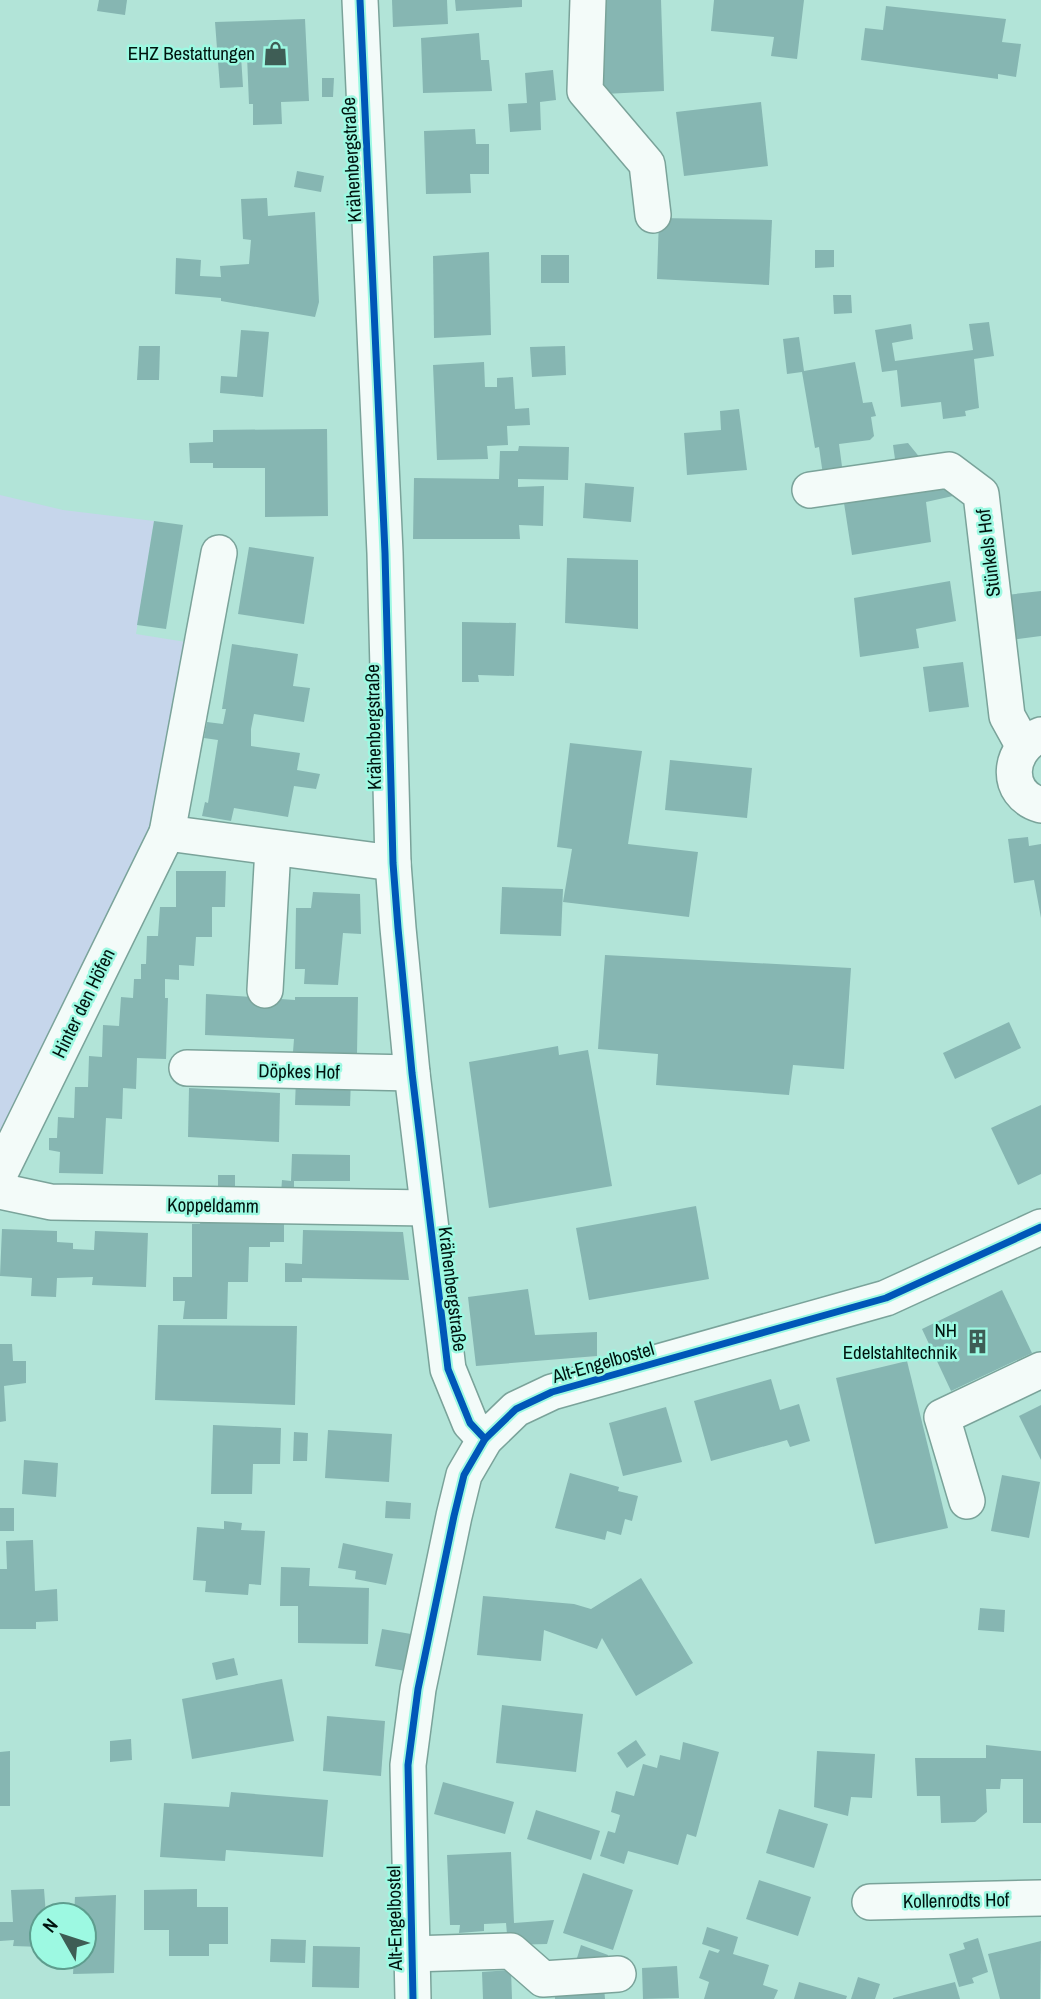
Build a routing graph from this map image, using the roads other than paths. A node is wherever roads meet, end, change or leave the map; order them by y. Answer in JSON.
{"nodes":[{"id":1,"x":360,"y":0,"type":"edge"},
{"id":2,"x":588,"y":0,"type":"edge"},
{"id":3,"x":653,"y":215,"type":"dead end"},
{"id":4,"x":810,"y":490,"type":"dead end"},
{"id":5,"x":219,"y":553,"type":"dead end"},
{"id":6,"x":1032,"y":740,"type":"edge"},
{"id":7,"x":1041,"y":805,"type":"edge"},
{"id":8,"x":167,"y":833,"type":"junction"},
{"id":9,"x":273,"y":848,"type":"junction"},
{"id":10,"x":393,"y":863,"type":"junction"},
{"id":11,"x":265,"y":990,"type":"dead end"},
{"id":12,"x":187,"y":1068,"type":"dead end"},
{"id":13,"x":412,"y":1073,"type":"junction"},
{"id":14,"x":0,"y":1173,"type":"edge"},
{"id":15,"x":0,"y":1191,"type":"edge"},
{"id":16,"x":427,"y":1208,"type":"junction"},
{"id":17,"x":1038,"y":1236,"type":"edge"},
{"id":18,"x":1041,"y":1370,"type":"edge"},
{"id":19,"x":485,"y":1440,"type":"junction"},
{"id":20,"x":967,"y":1501,"type":"dead end"},
{"id":21,"x":1041,"y":1898,"type":"edge"},
{"id":22,"x":870,"y":1902,"type":"dead end"},
{"id":23,"x":410,"y":1954,"type":"junction"},
{"id":24,"x":618,"y":1974,"type":"dead end"},
{"id":25,"x":529,"y":1983,"type":"edge"},
{"id":26,"x":413,"y":1999,"type":"edge"}],
"edges":[{"from":1,"to":10,"type":"street","name":"Krähenbergstraße"},
{"from":2,"to":3,"type":"street"},
{"from":4,"to":6,"type":"street","name":"Stünkels Hof"},
{"from":5,"to":8,"type":"street","name":"Hinter den Höfen"},
{"from":6,"to":7,"type":"street","name":"Stünkels Hof"},
{"from":8,"to":9,"type":"street"},
{"from":8,"to":14,"type":"street","name":"Hinter den Höfen"},
{"from":9,"to":10,"type":"street"},
{"from":9,"to":11,"type":"street"},
{"from":10,"to":13,"type":"street","name":"Krähenbergstraße"},
{"from":12,"to":13,"type":"street","name":"Döpkes Hof"},
{"from":13,"to":16,"type":"street","name":"Krähenbergstraße"},
{"from":15,"to":16,"type":"street","name":"Koppeldamm"},
{"from":16,"to":19,"type":"street","name":"Krähenbergstraße"},
{"from":17,"to":19,"type":"street","name":"Alt-Engelbostel"},
{"from":18,"to":20,"type":"street"},
{"from":19,"to":23,"type":"street","name":"Alt-Engelbostel"},
{"from":21,"to":22,"type":"street","name":"Kollenrodts Hof"},
{"from":23,"to":25,"type":"street"},
{"from":23,"to":26,"type":"street","name":"Alt-Engelbostel"},
{"from":24,"to":25,"type":"street"}]}
